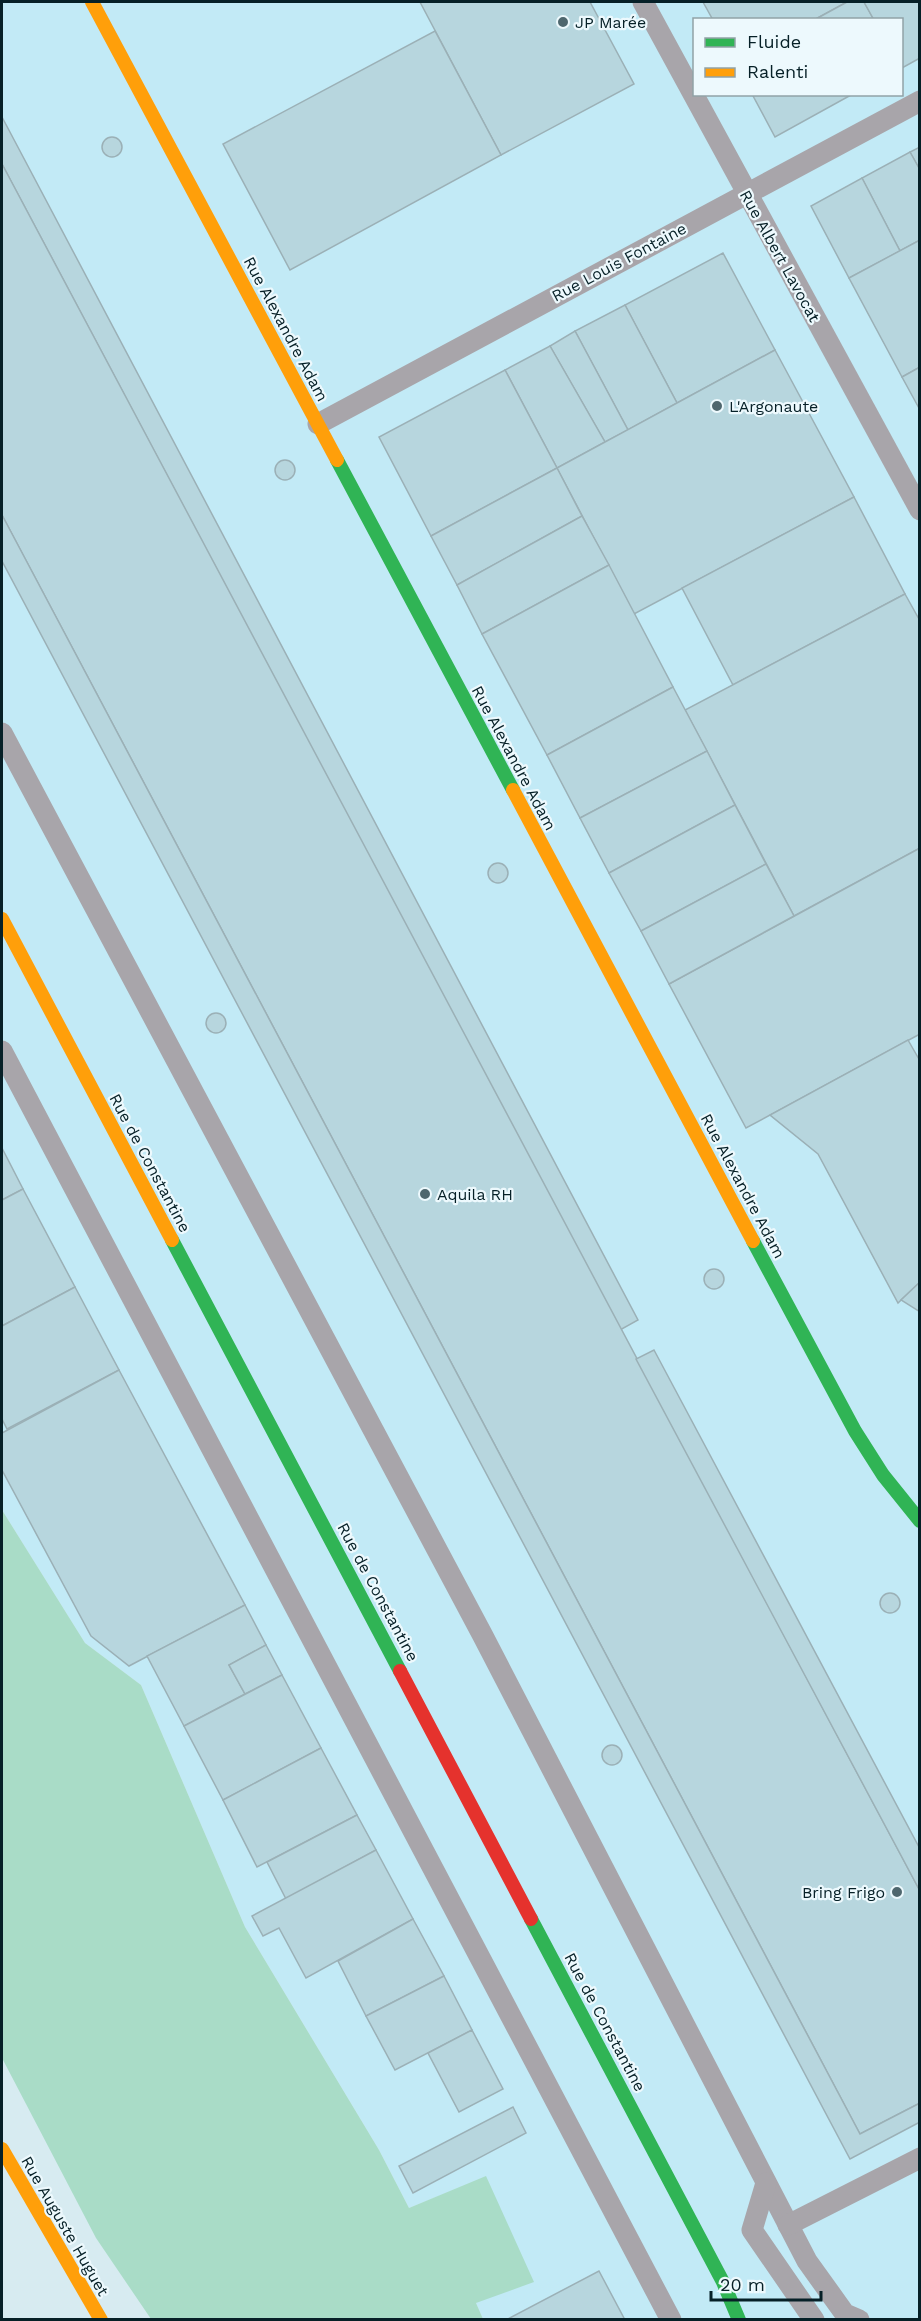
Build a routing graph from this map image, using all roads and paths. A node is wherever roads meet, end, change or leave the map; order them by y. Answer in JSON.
{"nodes":[{"id":1,"x":93,"y":2,"type":"edge"},
{"id":2,"x":643,"y":2,"type":"edge"},
{"id":3,"x":693,"y":95,"type":"edge"},
{"id":4,"x":693,"y":96,"type":"edge"},
{"id":5,"x":920,"y":101,"type":"edge"},
{"id":6,"x":746,"y":194,"type":"junction"},
{"id":7,"x":318,"y":424,"type":"junction"},
{"id":8,"x":920,"y":510,"type":"edge"},
{"id":9,"x":2,"y":733,"type":"edge"},
{"id":10,"x":2,"y":919,"type":"edge"},
{"id":11,"x":2,"y":1051,"type":"edge"},
{"id":12,"x":920,"y":1521,"type":"edge"},
{"id":13,"x":2,"y":2149,"type":"edge"},
{"id":14,"x":920,"y":2158,"type":"edge"},
{"id":15,"x":766,"y":2183,"type":"junction"},
{"id":16,"x":788,"y":2225,"type":"junction"},
{"id":17,"x":723,"y":2282,"type":"junction"},
{"id":18,"x":101,"y":2319,"type":"edge"},
{"id":19,"x":671,"y":2319,"type":"edge"},
{"id":20,"x":739,"y":2319,"type":"edge"},
{"id":21,"x":749,"y":2319,"type":"edge"},
{"id":22,"x":814,"y":2319,"type":"edge"},
{"id":23,"x":859,"y":2319,"type":"edge"}],
"edges":[{"from":1,"to":7,"type":"main road","name":"Rue Alexandre Adam"},
{"from":2,"to":3,"type":"lane","name":"Rue Albert Lavocat"},
{"from":4,"to":6,"type":"lane","name":"Rue Albert Lavocat"},
{"from":5,"to":6,"type":"lane","name":"Rue Louis Fontaine"},
{"from":6,"to":7,"type":"lane","name":"Rue Louis Fontaine"},
{"from":6,"to":8,"type":"lane","name":"Rue Albert Lavocat"},
{"from":7,"to":12,"type":"main road","name":"Rue Alexandre Adam"},
{"from":9,"to":15,"type":"lane"},
{"from":10,"to":17,"type":"main road","name":"Rue de Constantine"},
{"from":11,"to":19,"type":"lane"},
{"from":13,"to":18,"type":"main road","name":"Rue Auguste Huguet"},
{"from":14,"to":16,"type":"lane"},
{"from":15,"to":16,"type":"lane"},
{"from":15,"to":22,"type":"lane"},
{"from":16,"to":23,"type":"lane"},
{"from":17,"to":20,"type":"main road","name":"Rue de Constantine"},
{"from":17,"to":21,"type":"main road","name":"Rue de Constantine"}]}
